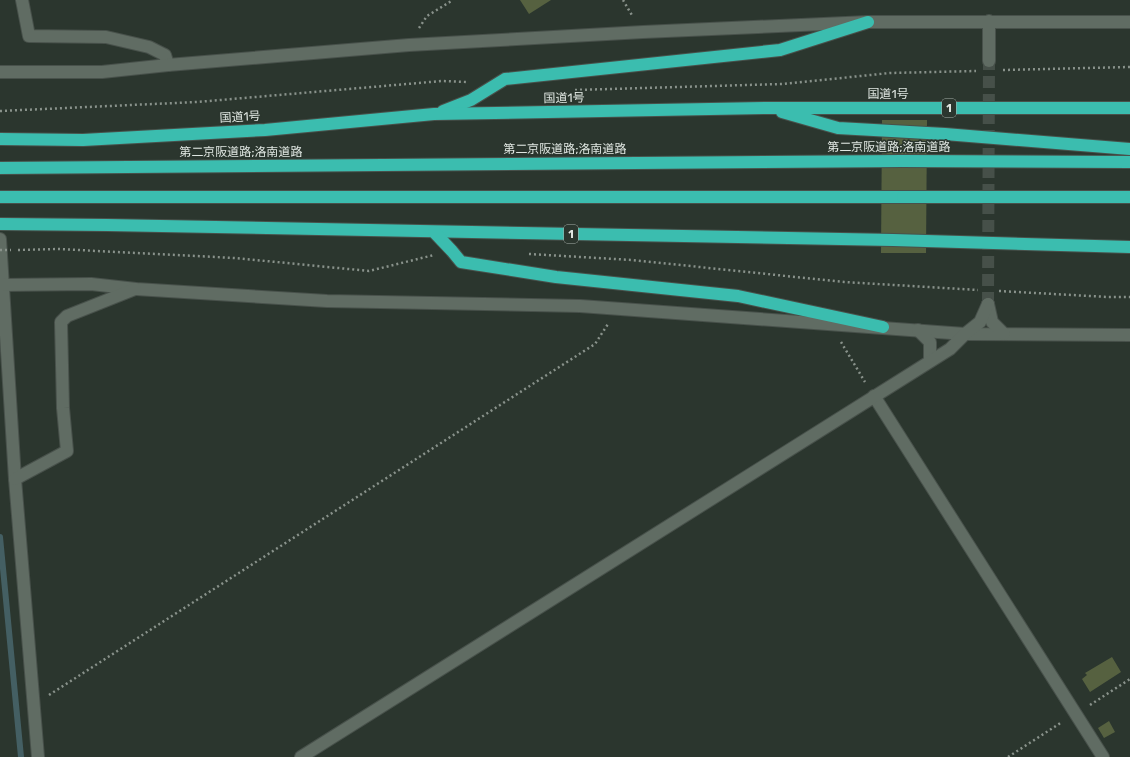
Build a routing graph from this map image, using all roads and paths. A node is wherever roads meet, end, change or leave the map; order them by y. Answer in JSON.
{"nodes":[{"id":1,"x":22,"y":0,"type":"edge"},
{"id":2,"x":453,"y":0,"type":"edge"},
{"id":3,"x":989,"y":21,"type":"junction"},
{"id":4,"x":868,"y":22,"type":"junction"},
{"id":5,"x":1130,"y":22,"type":"edge"},
{"id":6,"x":409,"y":45,"type":"junction"},
{"id":7,"x":990,"y":61,"type":"tunnel mouth"},
{"id":8,"x":168,"y":65,"type":"junction"},
{"id":9,"x":0,"y":72,"type":"edge"},
{"id":10,"x":767,"y":108,"type":"junction"},
{"id":11,"x":1130,"y":108,"type":"edge"},
{"id":12,"x":434,"y":114,"type":"junction"},
{"id":13,"x":2,"y":139,"type":"edge"},
{"id":14,"x":1130,"y":149,"type":"edge"},
{"id":15,"x":1130,"y":162,"type":"edge"},
{"id":16,"x":0,"y":168,"type":"edge"},
{"id":17,"x":0,"y":197,"type":"edge"},
{"id":18,"x":1130,"y":197,"type":"edge"},
{"id":19,"x":6,"y":224,"type":"edge"},
{"id":20,"x":434,"y":232,"type":"junction"},
{"id":21,"x":0,"y":239,"type":"edge"},
{"id":22,"x":1130,"y":247,"type":"edge"},
{"id":23,"x":0,"y":250,"type":"edge"},
{"id":24,"x":11,"y":250,"type":"dead end"},
{"id":25,"x":2,"y":285,"type":"edge"},
{"id":26,"x":136,"y":289,"type":"junction"},
{"id":27,"x":619,"y":309,"type":"junction"},
{"id":28,"x":829,"y":323,"type":"junction"},
{"id":29,"x":883,"y":327,"type":"junction"},
{"id":30,"x":918,"y":330,"type":"junction"},
{"id":31,"x":965,"y":334,"type":"junction"},
{"id":32,"x":1004,"y":334,"type":"junction"},
{"id":33,"x":1130,"y":335,"type":"edge"},
{"id":34,"x":930,"y":361,"type":"junction"},
{"id":35,"x":874,"y":396,"type":"junction"},
{"id":36,"x":15,"y":479,"type":"junction"},
{"id":37,"x":33,"y":701,"type":"junction"},
{"id":38,"x":38,"y":757,"type":"edge"},
{"id":39,"x":301,"y":757,"type":"edge"},
{"id":40,"x":1103,"y":757,"type":"edge"}],
"edges":[{"from":1,"to":8,"type":"street"},
{"from":2,"to":6,"type":"path"},
{"from":3,"to":4,"type":"street"},
{"from":3,"to":5,"type":"street"},
{"from":3,"to":7,"type":"street"},
{"from":4,"to":6,"type":"street"},
{"from":4,"to":12,"type":"highway"},
{"from":6,"to":8,"type":"street"},
{"from":8,"to":9,"type":"street"},
{"from":10,"to":11,"type":"highway","name":"国道1号","number":"1"},
{"from":10,"to":12,"type":"highway","name":"国道1号","number":"1"},
{"from":10,"to":14,"type":"highway"},
{"from":12,"to":13,"type":"highway","name":"国道1号","number":"1"},
{"from":15,"to":16,"type":"highway","name":"第二京阪道路;洛南道路","bridge":true},
{"from":17,"to":18,"type":"highway","bridge":true},
{"from":19,"to":20,"type":"highway","number":"1"},
{"from":20,"to":22,"type":"highway","number":"1"},
{"from":20,"to":29,"type":"highway"},
{"from":21,"to":25,"type":"street"},
{"from":23,"to":24,"type":"path","bridge":true},
{"from":25,"to":26,"type":"street"},
{"from":25,"to":36,"type":"street"},
{"from":26,"to":27,"type":"street"},
{"from":26,"to":36,"type":"street"},
{"from":27,"to":28,"type":"street"},
{"from":27,"to":37,"type":"path"},
{"from":28,"to":29,"type":"street"},
{"from":28,"to":35,"type":"path"},
{"from":29,"to":30,"type":"street"},
{"from":30,"to":31,"type":"street"},
{"from":30,"to":34,"type":"street"},
{"from":31,"to":32,"type":"street"},
{"from":31,"to":32,"type":"street"},
{"from":31,"to":34,"type":"street"},
{"from":32,"to":33,"type":"street"},
{"from":34,"to":35,"type":"street"},
{"from":35,"to":39,"type":"street"},
{"from":35,"to":40,"type":"street"},
{"from":36,"to":37,"type":"street"},
{"from":37,"to":38,"type":"street"}]}
